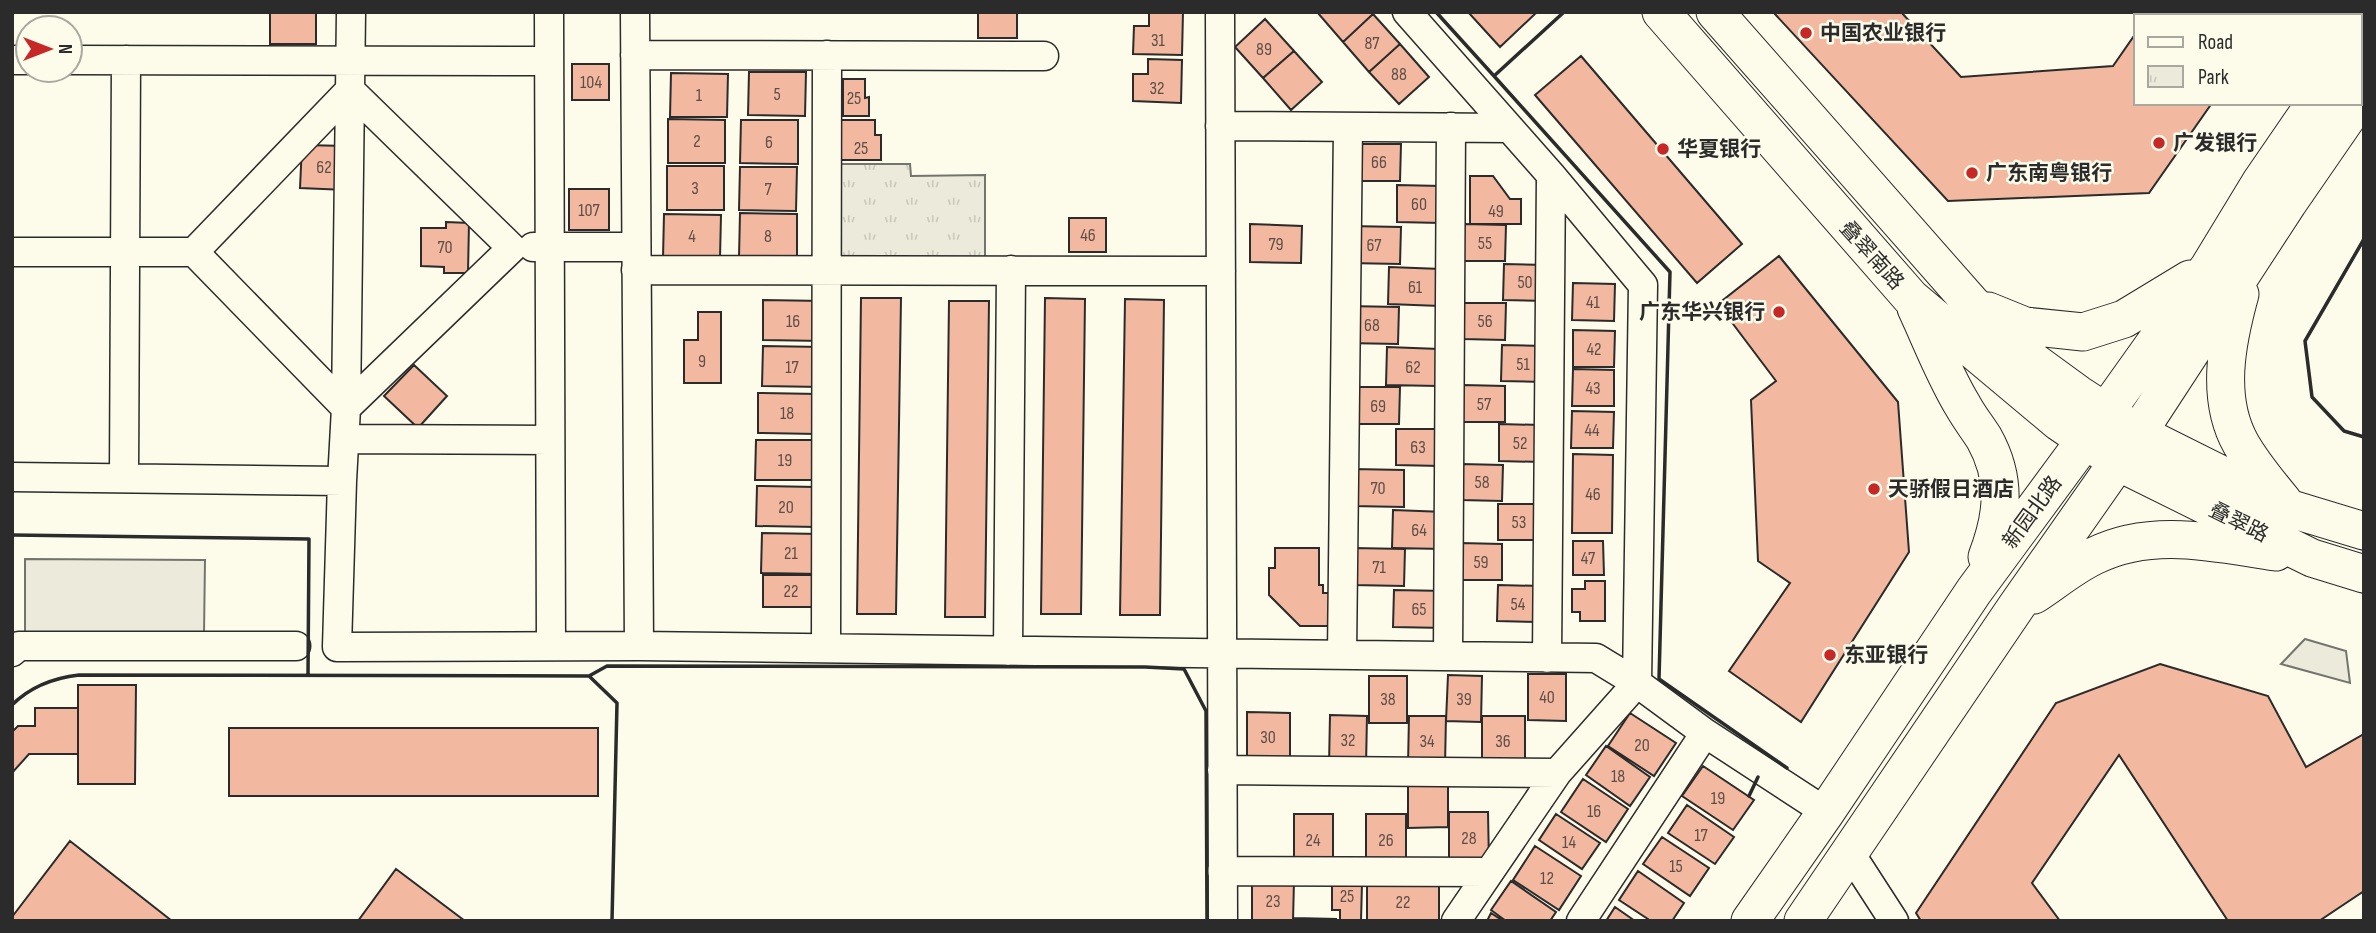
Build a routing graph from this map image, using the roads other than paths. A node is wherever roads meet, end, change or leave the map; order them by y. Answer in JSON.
{"nodes":[{"id":1,"x":351,"y":12,"type":"edge"},
{"id":2,"x":549,"y":12,"type":"edge"},
{"id":3,"x":635,"y":12,"type":"edge"},
{"id":4,"x":1220,"y":12,"type":"edge"},
{"id":5,"x":1407,"y":12,"type":"edge"},
{"id":6,"x":1661,"y":12,"type":"edge"},
{"id":7,"x":1715,"y":12,"type":"edge"},
{"id":8,"x":635,"y":55,"type":"junction"},
{"id":9,"x":827,"y":55,"type":"junction"},
{"id":10,"x":1044,"y":56,"type":"dead end"},
{"id":11,"x":84,"y":60,"type":"edge"},
{"id":12,"x":126,"y":60,"type":"junction"},
{"id":13,"x":351,"y":60,"type":"junction"},
{"id":14,"x":549,"y":61,"type":"junction"},
{"id":15,"x":350,"y":90,"type":"junction"},
{"id":16,"x":2314,"y":105,"type":"edge"},
{"id":17,"x":2355,"y":105,"type":"edge"},
{"id":18,"x":1220,"y":126,"type":"junction"},
{"id":19,"x":1348,"y":127,"type":"junction"},
{"id":20,"x":1451,"y":128,"type":"junction"},
{"id":21,"x":1508,"y":128,"type":"junction"},
{"id":22,"x":1551,"y":175,"type":"junction"},
{"id":23,"x":2274,"y":193,"type":"junction"},
{"id":24,"x":551,"y":247,"type":"junction"},
{"id":25,"x":512,"y":248,"type":"junction"},
{"id":26,"x":12,"y":252,"type":"edge"},
{"id":27,"x":125,"y":252,"type":"junction"},
{"id":28,"x":194,"y":252,"type":"junction"},
{"id":29,"x":636,"y":258,"type":"junction"},
{"id":30,"x":2209,"y":267,"type":"junction"},
{"id":31,"x":2247,"y":268,"type":"junction"},
{"id":32,"x":826,"y":270,"type":"junction"},
{"id":33,"x":1942,"y":270,"type":"junction"},
{"id":34,"x":1010,"y":271,"type":"junction"},
{"id":35,"x":1221,"y":271,"type":"junction"},
{"id":36,"x":1911,"y":298,"type":"junction"},
{"id":37,"x":1972,"y":304,"type":"junction"},
{"id":38,"x":346,"y":408,"type":"junction"},
{"id":39,"x":2095,"y":426,"type":"junction"},
{"id":40,"x":345,"y":439,"type":"junction"},
{"id":41,"x":550,"y":440,"type":"junction"},
{"id":42,"x":2128,"y":447,"type":"junction"},
{"id":43,"x":12,"y":477,"type":"edge"},
{"id":44,"x":124,"y":478,"type":"junction"},
{"id":45,"x":342,"y":481,"type":"junction"},
{"id":46,"x":2288,"y":508,"type":"junction"},
{"id":47,"x":2364,"y":531,"type":"edge"},
{"id":48,"x":2312,"y":558,"type":"junction"},
{"id":49,"x":2364,"y":574,"type":"edge"},
{"id":50,"x":1974,"y":591,"type":"junction"},
{"id":51,"x":2016,"y":607,"type":"junction"},
{"id":52,"x":296,"y":646,"type":"dead end"},
{"id":53,"x":551,"y":646,"type":"junction"},
{"id":54,"x":639,"y":646,"type":"junction"},
{"id":55,"x":825,"y":648,"type":"junction"},
{"id":56,"x":1008,"y":651,"type":"junction"},
{"id":57,"x":12,"y":653,"type":"edge"},
{"id":58,"x":1221,"y":653,"type":"junction"},
{"id":59,"x":1342,"y":655,"type":"junction"},
{"id":60,"x":1448,"y":656,"type":"junction"},
{"id":61,"x":1930,"y":656,"type":"junction"},
{"id":62,"x":1547,"y":658,"type":"junction"},
{"id":63,"x":1966,"y":682,"type":"junction"},
{"id":64,"x":1637,"y":683,"type":"junction"},
{"id":65,"x":1705,"y":733,"type":"junction"},
{"id":66,"x":1222,"y":770,"type":"junction"},
{"id":67,"x":1557,"y":773,"type":"junction"},
{"id":68,"x":1826,"y":812,"type":"junction"},
{"id":69,"x":1850,"y":853,"type":"junction"},
{"id":70,"x":1223,"y":871,"type":"junction"},
{"id":71,"x":1489,"y":872,"type":"junction"},
{"id":72,"x":1223,"y":921,"type":"edge"},
{"id":73,"x":1456,"y":921,"type":"edge"},
{"id":74,"x":1581,"y":921,"type":"edge"},
{"id":75,"x":1750,"y":921,"type":"edge"},
{"id":76,"x":1803,"y":921,"type":"edge"},
{"id":77,"x":1894,"y":921,"type":"edge"}],
"edges":[{"from":1,"to":13,"type":"street"},
{"from":2,"to":14,"type":"street"},
{"from":3,"to":8,"type":"street"},
{"from":4,"to":18,"type":"street"},
{"from":5,"to":21,"type":"street"},
{"from":6,"to":36,"type":"main road","name":"叠翠南路"},
{"from":7,"to":33,"type":"main road","name":"叠翠南路"},
{"from":8,"to":9,"type":"street"},
{"from":8,"to":29,"type":"street"},
{"from":9,"to":10,"type":"street"},
{"from":9,"to":32,"type":"street"},
{"from":11,"to":12,"type":"street"},
{"from":12,"to":13,"type":"street"},
{"from":12,"to":27,"type":"street"},
{"from":13,"to":14,"type":"street"},
{"from":13,"to":15,"type":"street"},
{"from":14,"to":24,"type":"street"},
{"from":15,"to":25,"type":"street"},
{"from":15,"to":28,"type":"street"},
{"from":15,"to":38,"type":"street"},
{"from":16,"to":23,"type":"main road","name":"新园北路"},
{"from":17,"to":23,"type":"main road","name":"新园北路"},
{"from":18,"to":19,"type":"street"},
{"from":18,"to":35,"type":"street"},
{"from":19,"to":20,"type":"street"},
{"from":19,"to":59,"type":"street"},
{"from":20,"to":21,"type":"street"},
{"from":20,"to":60,"type":"street"},
{"from":21,"to":22,"type":"street"},
{"from":22,"to":62,"type":"street"},
{"from":22,"to":64,"type":"street"},
{"from":23,"to":30,"type":"main road","name":"新园北路"},
{"from":23,"to":31,"type":"main road","name":"新园北路"},
{"from":24,"to":25,"type":"street"},
{"from":24,"to":29,"type":"street"},
{"from":24,"to":41,"type":"street"},
{"from":25,"to":38,"type":"street"},
{"from":26,"to":27,"type":"street"},
{"from":27,"to":28,"type":"street"},
{"from":27,"to":44,"type":"street"},
{"from":28,"to":38,"type":"street"},
{"from":29,"to":32,"type":"street"},
{"from":29,"to":54,"type":"street"},
{"from":30,"to":37,"type":"main road"},
{"from":30,"to":39,"type":"main road","name":"新园北路"},
{"from":31,"to":42,"type":"main road","name":"新园北路"},
{"from":31,"to":46,"type":"main road"},
{"from":32,"to":34,"type":"street"},
{"from":32,"to":55,"type":"street"},
{"from":33,"to":36,"type":"main road"},
{"from":33,"to":37,"type":"main road","name":"叠翠南路"},
{"from":34,"to":35,"type":"street"},
{"from":34,"to":56,"type":"street"},
{"from":35,"to":58,"type":"street"},
{"from":36,"to":39,"type":"main road","name":"叠翠南路"},
{"from":36,"to":50,"type":"main road"},
{"from":37,"to":39,"type":"main road","name":"叠翠南路"},
{"from":38,"to":40,"type":"street"},
{"from":39,"to":42,"type":"main road","name":"叠翠南路"},
{"from":39,"to":50,"type":"main road","name":"新园北路"},
{"from":40,"to":41,"type":"street"},
{"from":40,"to":45,"type":"street"},
{"from":41,"to":53,"type":"street"},
{"from":42,"to":46,"type":"main road","name":"叠翠路"},
{"from":42,"to":48,"type":"main road","name":"叠翠路"},
{"from":42,"to":51,"type":"main road","name":"新园北路"},
{"from":43,"to":44,"type":"street"},
{"from":44,"to":45,"type":"street"},
{"from":45,"to":53,"type":"street"},
{"from":46,"to":47,"type":"main road","name":"叠翠路"},
{"from":48,"to":49,"type":"main road","name":"叠翠路"},
{"from":48,"to":51,"type":"main road"},
{"from":50,"to":61,"type":"main road","name":"新园北路"},
{"from":51,"to":63,"type":"main road","name":"新园北路"},
{"from":52,"to":57,"type":"street"},
{"from":53,"to":54,"type":"street"},
{"from":54,"to":55,"type":"street"},
{"from":55,"to":56,"type":"street"},
{"from":56,"to":58,"type":"street"},
{"from":58,"to":59,"type":"street"},
{"from":58,"to":66,"type":"street"},
{"from":59,"to":60,"type":"street"},
{"from":60,"to":62,"type":"street"},
{"from":61,"to":63,"type":"main road"},
{"from":61,"to":68,"type":"main road","name":"新园北路"},
{"from":62,"to":64,"type":"street"},
{"from":63,"to":69,"type":"main road","name":"新园北路"},
{"from":64,"to":65,"type":"street"},
{"from":64,"to":67,"type":"street"},
{"from":65,"to":68,"type":"street"},
{"from":65,"to":74,"type":"street"},
{"from":66,"to":67,"type":"street"},
{"from":66,"to":70,"type":"street"},
{"from":67,"to":71,"type":"street"},
{"from":68,"to":75,"type":"main road","name":"新园北路"},
{"from":69,"to":76,"type":"main road","name":"新园北路"},
{"from":69,"to":77,"type":"street"},
{"from":70,"to":71,"type":"street"},
{"from":70,"to":72,"type":"street"},
{"from":71,"to":73,"type":"street"}]}
